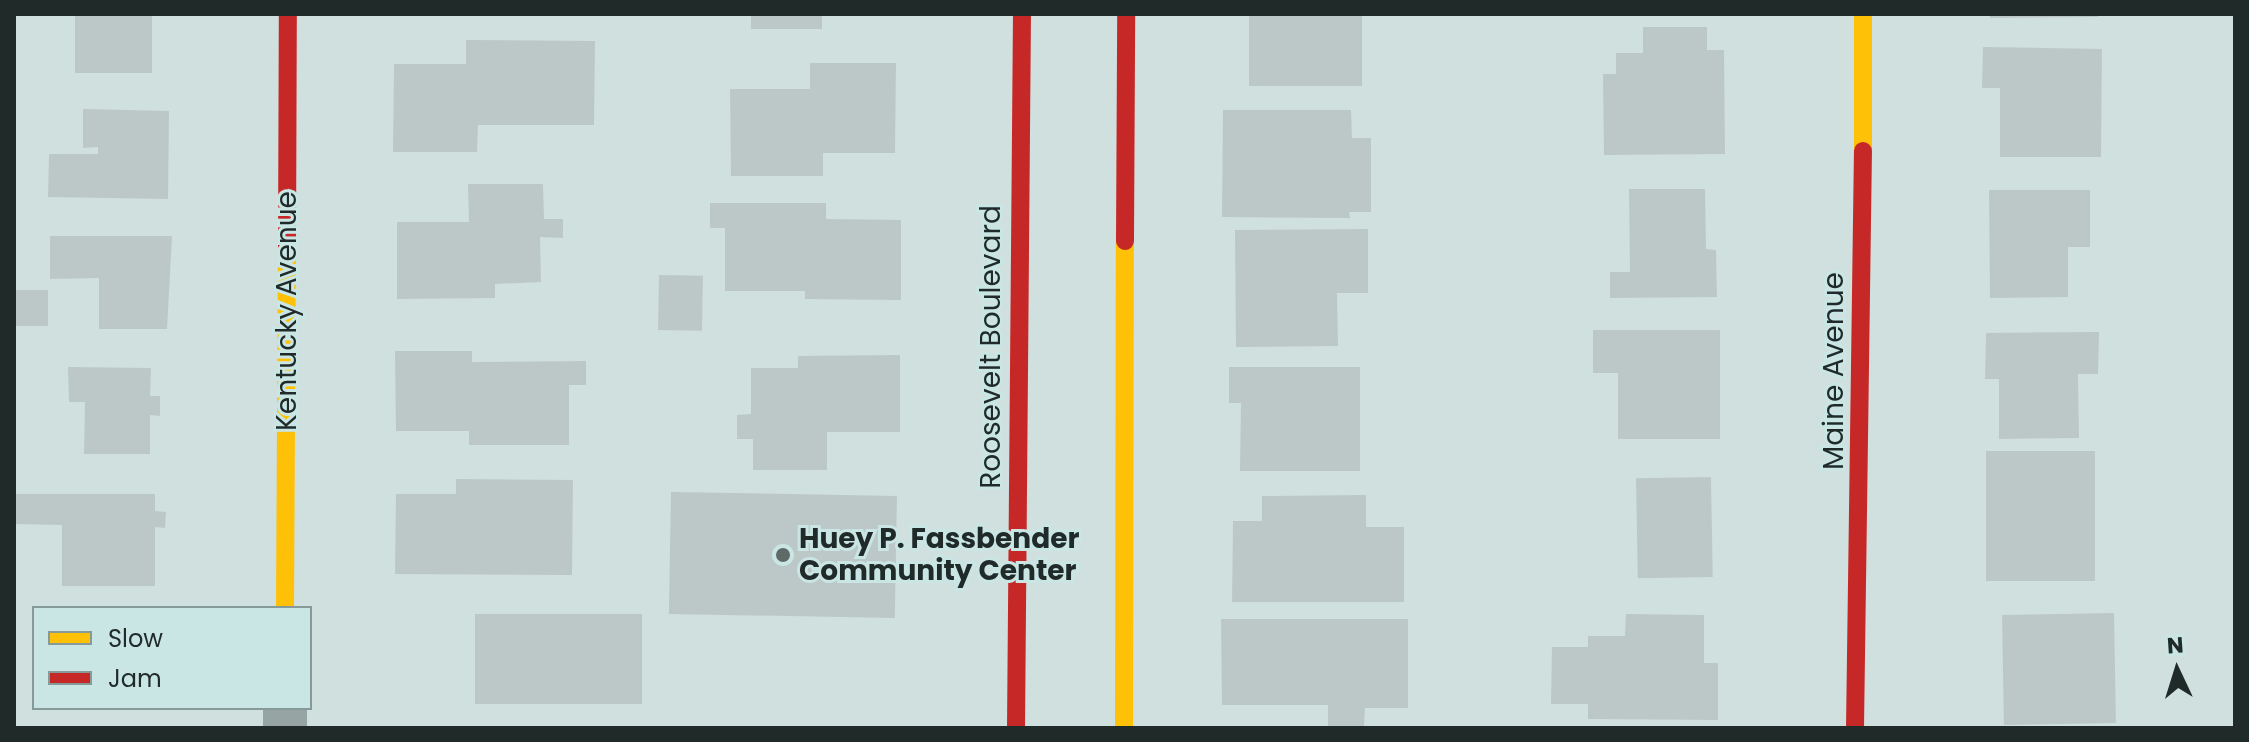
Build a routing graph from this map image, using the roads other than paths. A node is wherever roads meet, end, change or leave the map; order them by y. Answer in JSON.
{"nodes":[{"id":1,"x":288,"y":14,"type":"edge"},
{"id":2,"x":1022,"y":14,"type":"edge"},
{"id":3,"x":1126,"y":14,"type":"edge"},
{"id":4,"x":1863,"y":14,"type":"edge"},
{"id":5,"x":285,"y":606,"type":"edge"},
{"id":6,"x":1016,"y":728,"type":"edge"},
{"id":7,"x":1124,"y":728,"type":"edge"},
{"id":8,"x":1855,"y":728,"type":"edge"}],
"edges":[{"from":1,"to":5,"type":"street","name":"Kentucky Avenue"},
{"from":2,"to":6,"type":"street","name":"Roosevelt Boulevard"},
{"from":3,"to":7,"type":"street"},
{"from":4,"to":8,"type":"street","name":"Maine Avenue"}]}
